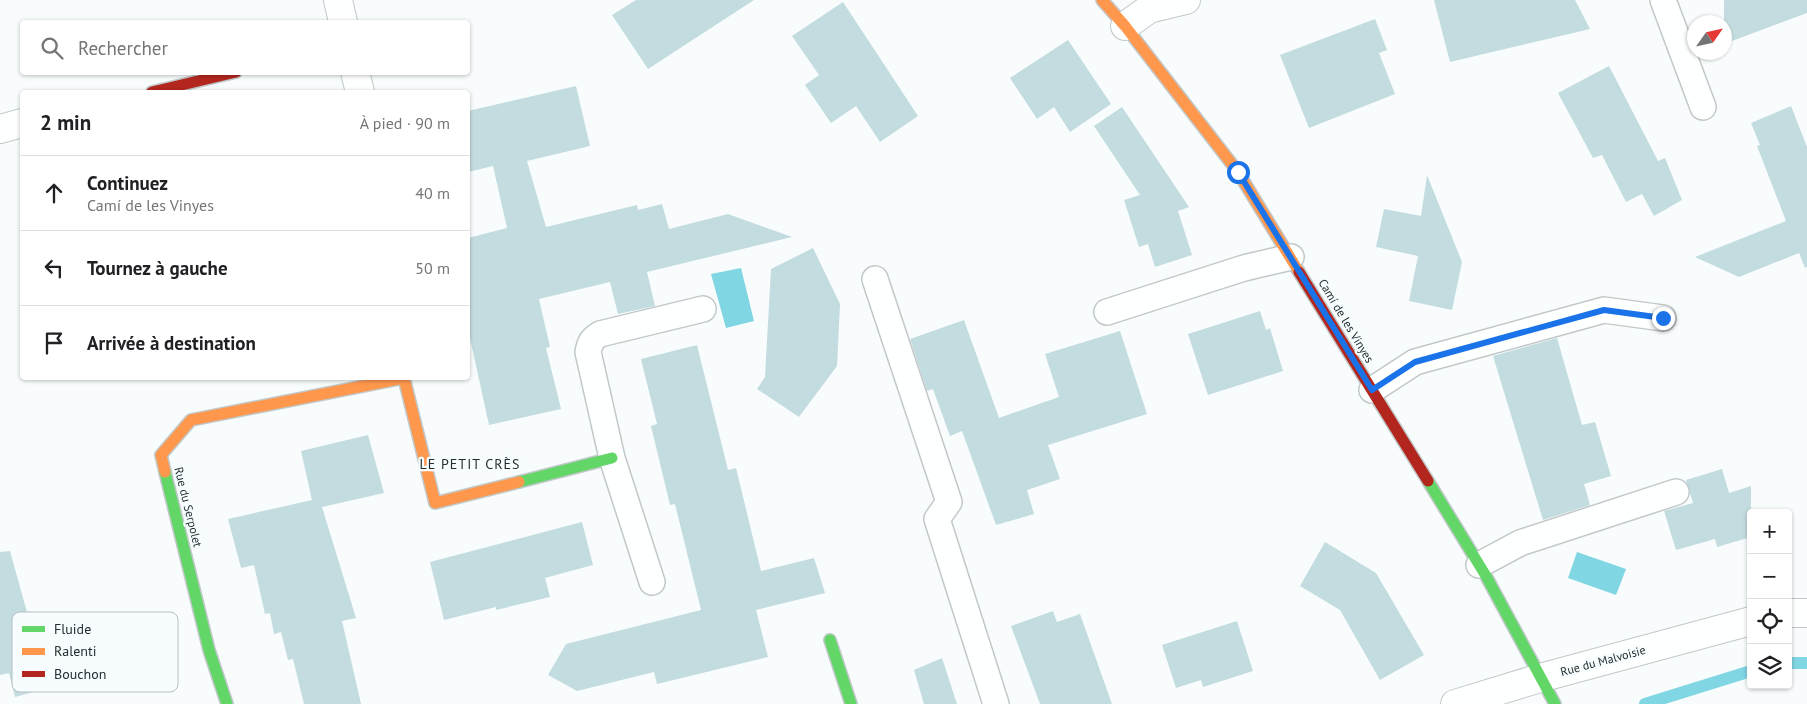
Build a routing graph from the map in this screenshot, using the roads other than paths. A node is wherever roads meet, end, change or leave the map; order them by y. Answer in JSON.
{"nodes":[{"id":1,"x":338,"y":0,"type":"edge"},
{"id":2,"x":1102,"y":0,"type":"edge"},
{"id":3,"x":1186,"y":0,"type":"edge"},
{"id":4,"x":1663,"y":0,"type":"edge"},
{"id":5,"x":343,"y":20,"type":"edge"},
{"id":6,"x":1126,"y":26,"type":"junction"},
{"id":7,"x":223,"y":75,"type":"edge"},
{"id":8,"x":356,"y":75,"type":"edge"},
{"id":9,"x":160,"y":90,"type":"edge"},
{"id":10,"x":360,"y":90,"type":"edge"},
{"id":11,"x":1703,"y":107,"type":"dead end"},
{"id":12,"x":20,"y":124,"type":"edge"},
{"id":13,"x":0,"y":129,"type":"edge"},
{"id":14,"x":1291,"y":257,"type":"junction"},
{"id":15,"x":875,"y":279,"type":"dead end"},
{"id":16,"x":703,"y":309,"type":"dead end"},
{"id":17,"x":1107,"y":312,"type":"dead end"},
{"id":18,"x":1663,"y":318,"type":"dead end"},
{"id":19,"x":394,"y":380,"type":"edge"},
{"id":20,"x":405,"y":380,"type":"edge"},
{"id":21,"x":1372,"y":390,"type":"junction"},
{"id":22,"x":612,"y":458,"type":"junction"},
{"id":23,"x":1676,"y":492,"type":"dead end"},
{"id":24,"x":1479,"y":565,"type":"junction"},
{"id":25,"x":652,"y":582,"type":"dead end"},
{"id":26,"x":1792,"y":613,"type":"edge"},
{"id":27,"x":1807,"y":613,"type":"edge"},
{"id":28,"x":1747,"y":622,"type":"edge"},
{"id":29,"x":830,"y":640,"type":"dead end"},
{"id":30,"x":1550,"y":694,"type":"edge"},
{"id":31,"x":227,"y":704,"type":"edge"},
{"id":32,"x":851,"y":704,"type":"edge"},
{"id":33,"x":996,"y":704,"type":"edge"},
{"id":34,"x":1455,"y":704,"type":"edge"}],
"edges":[{"from":1,"to":5,"type":"street"},
{"from":2,"to":6,"type":"street","name":"Camí de les Vinyes"},
{"from":3,"to":6,"type":"street"},
{"from":4,"to":11,"type":"lane"},
{"from":6,"to":14,"type":"street","name":"Camí de les Vinyes"},
{"from":7,"to":9,"type":"street"},
{"from":8,"to":10,"type":"street"},
{"from":12,"to":13,"type":"street"},
{"from":14,"to":17,"type":"lane"},
{"from":14,"to":21,"type":"street","name":"Camí de les Vinyes"},
{"from":15,"to":33,"type":"lane"},
{"from":16,"to":22,"type":"lane"},
{"from":18,"to":21,"type":"lane"},
{"from":19,"to":31,"type":"street","name":"Rue du Serpolet"},
{"from":20,"to":22,"type":"street"},
{"from":21,"to":24,"type":"street","name":"Camí de les Vinyes"},
{"from":22,"to":25,"type":"lane"},
{"from":23,"to":24,"type":"lane"},
{"from":24,"to":30,"type":"street","name":"Camí de les Vinyes"},
{"from":26,"to":27,"type":"street"},
{"from":28,"to":30,"type":"street","name":"Rue du Malvoisie"},
{"from":29,"to":32,"type":"street"},
{"from":30,"to":34,"type":"street","name":"Rue du Malvoisie"}]}
